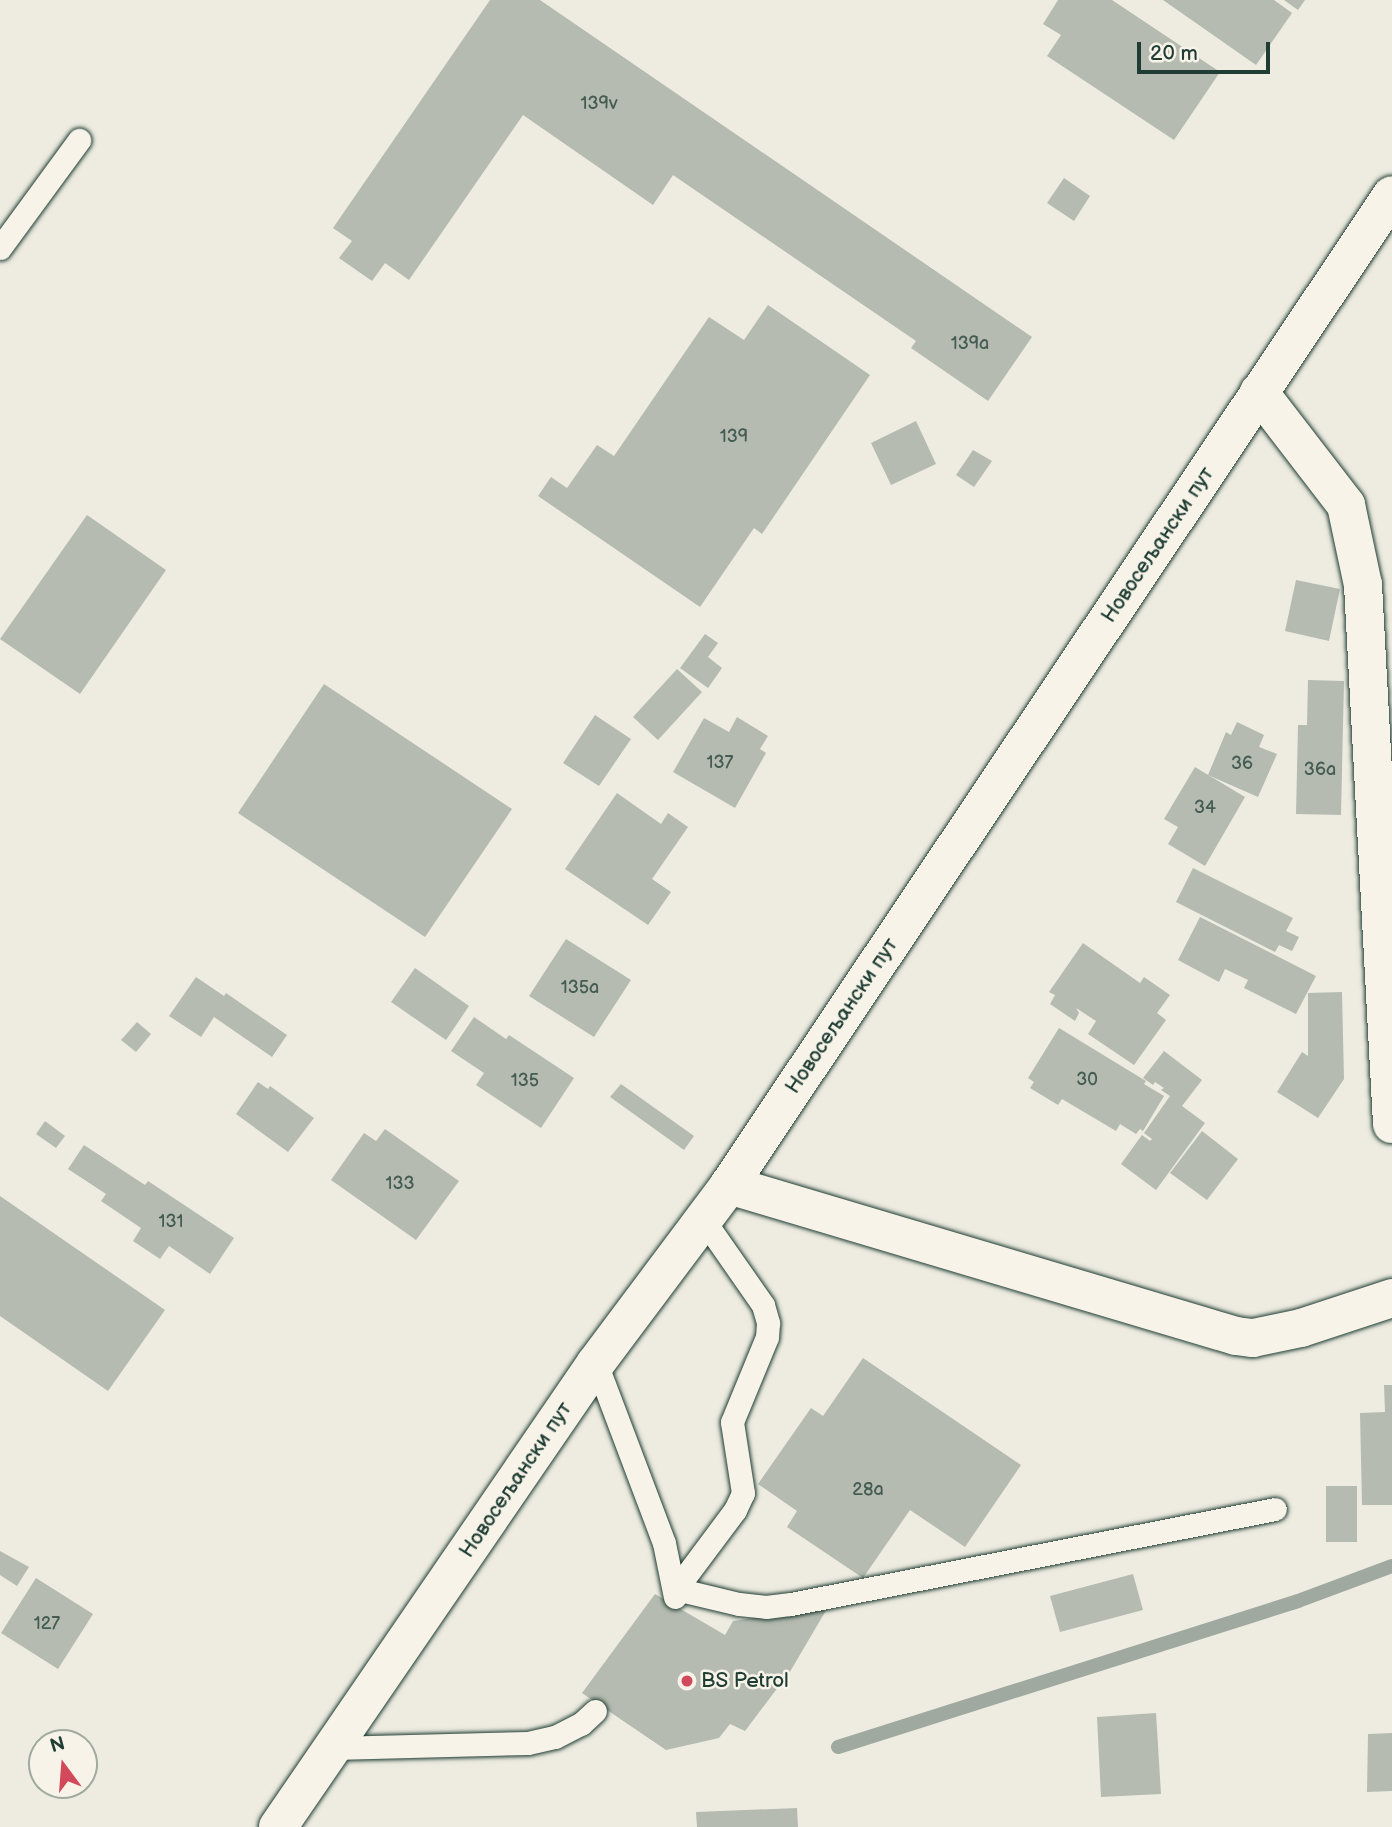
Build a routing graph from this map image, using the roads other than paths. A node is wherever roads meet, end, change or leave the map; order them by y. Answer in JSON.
{"nodes":[{"id":1,"x":79,"y":140,"type":"dead end"},
{"id":2,"x":1387,"y":215,"type":"edge"},
{"id":3,"x":0,"y":248,"type":"edge"},
{"id":4,"x":1259,"y":392,"type":"junction"},
{"id":5,"x":1392,"y":1125,"type":"edge"},
{"id":6,"x":729,"y":1185,"type":"junction"},
{"id":7,"x":703,"y":1219,"type":"junction"},
{"id":8,"x":1392,"y":1298,"type":"edge"},
{"id":9,"x":596,"y":1363,"type":"junction"},
{"id":10,"x":1275,"y":1509,"type":"dead end"},
{"id":11,"x":675,"y":1595,"type":"junction"},
{"id":12,"x":595,"y":1711,"type":"dead end"},
{"id":13,"x":333,"y":1748,"type":"junction"},
{"id":14,"x":278,"y":1827,"type":"edge"}],
"edges":[{"from":1,"to":3,"type":"lane"},
{"from":2,"to":4,"type":"main road","name":"Новосељански пут"},
{"from":4,"to":5,"type":"main road"},
{"from":4,"to":6,"type":"main road","name":"Новосељански пут"},
{"from":6,"to":7,"type":"main road","name":"Новосељански пут"},
{"from":6,"to":8,"type":"main road"},
{"from":7,"to":9,"type":"main road","name":"Новосељански пут"},
{"from":7,"to":11,"type":"lane"},
{"from":9,"to":11,"type":"lane"},
{"from":9,"to":13,"type":"main road","name":"Новосељански пут"},
{"from":10,"to":11,"type":"lane"},
{"from":12,"to":13,"type":"lane"},
{"from":13,"to":14,"type":"main road","name":"Новосељански пут"}]}
